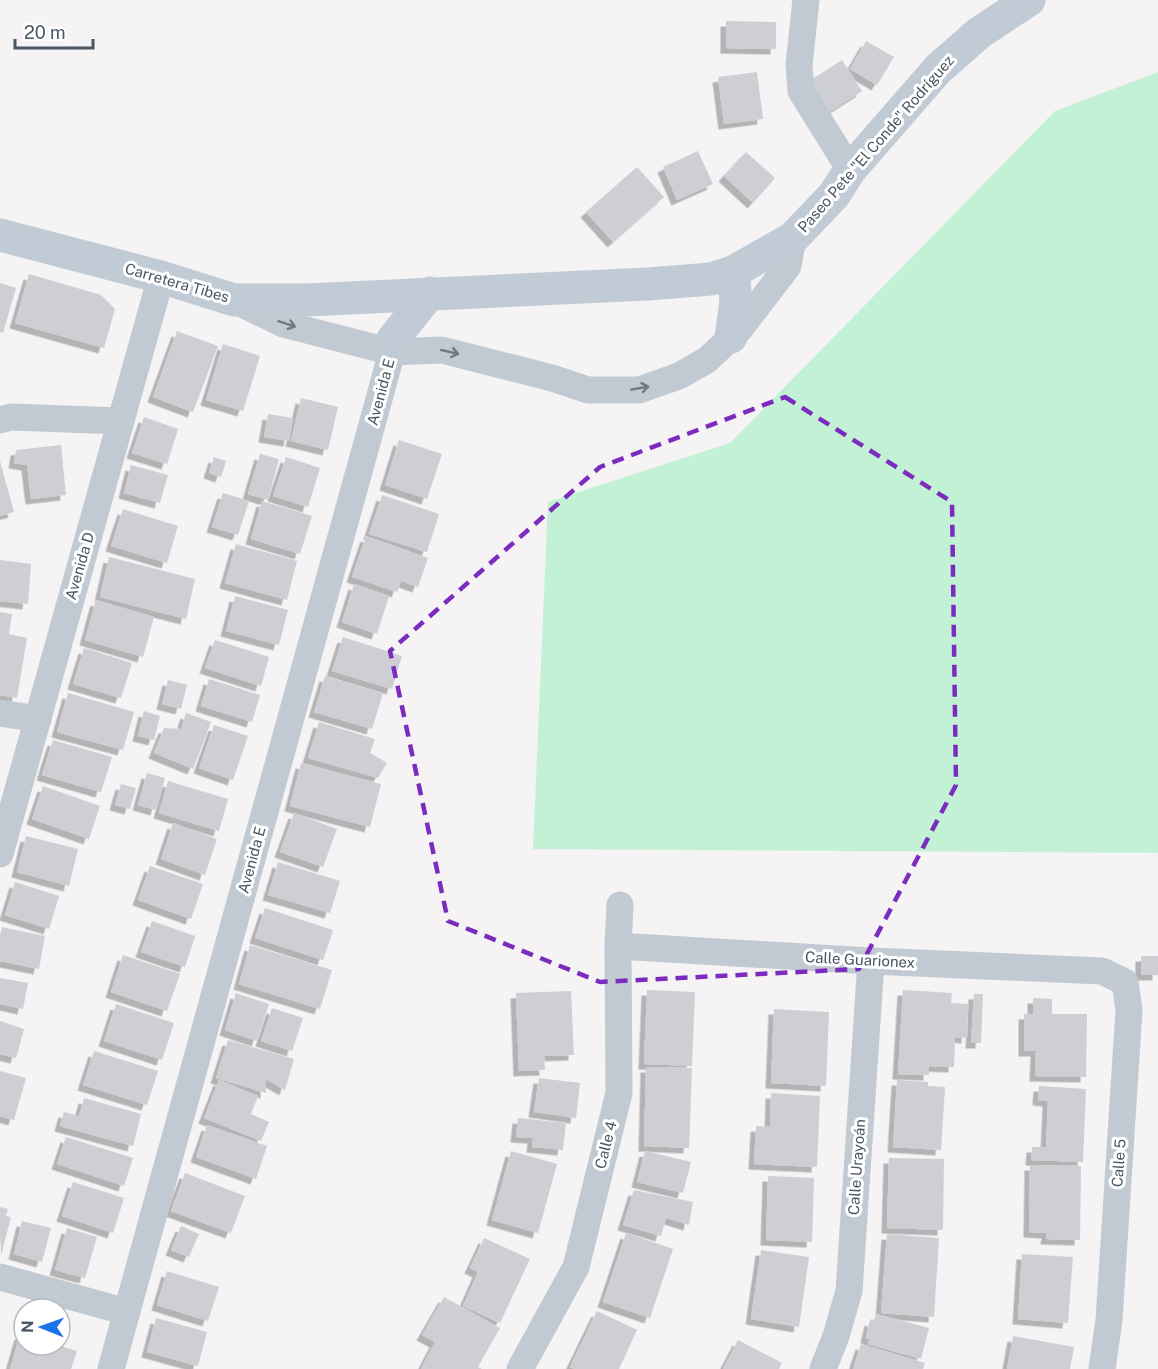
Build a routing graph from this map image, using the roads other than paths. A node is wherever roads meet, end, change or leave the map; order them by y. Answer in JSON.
{"nodes":[{"id":1,"x":806,"y":0,"type":"edge"},
{"id":2,"x":1029,"y":0,"type":"edge"},
{"id":3,"x":850,"y":170,"type":"junction"},
{"id":4,"x":0,"y":235,"type":"edge"},
{"id":5,"x":793,"y":238,"type":"junction"},
{"id":6,"x":733,"y":272,"type":"junction"},
{"id":7,"x":161,"y":278,"type":"junction"},
{"id":8,"x":430,"y":293,"type":"junction"},
{"id":9,"x":234,"y":300,"type":"junction"},
{"id":10,"x":731,"y":337,"type":"junction"},
{"id":11,"x":392,"y":352,"type":"junction"},
{"id":12,"x":0,"y":420,"type":"edge"},
{"id":13,"x":121,"y":421,"type":"junction"},
{"id":14,"x":0,"y":713,"type":"edge"},
{"id":15,"x":38,"y":719,"type":"junction"},
{"id":16,"x":0,"y":854,"type":"edge"},
{"id":17,"x":620,"y":905,"type":"dead end"},
{"id":18,"x":618,"y":946,"type":"junction"},
{"id":19,"x":870,"y":961,"type":"junction"},
{"id":20,"x":1102,"y":971,"type":"joint"},
{"id":21,"x":0,"y":1276,"type":"edge"},
{"id":22,"x":127,"y":1312,"type":"junction"},
{"id":23,"x":111,"y":1369,"type":"edge"},
{"id":24,"x":520,"y":1369,"type":"edge"},
{"id":25,"x":823,"y":1369,"type":"edge"},
{"id":26,"x":1102,"y":1369,"type":"edge"}],
"edges":[{"from":1,"to":3,"type":"street"},
{"from":2,"to":3,"type":"street","name":"Paseo Pete \"El Conde\" Rodríguez"},
{"from":3,"to":5,"type":"street","name":"Paseo Pete \"El Conde\" Rodríguez"},
{"from":4,"to":7,"type":"street","name":"Carretera Tibes"},
{"from":5,"to":6,"type":"street","name":"Paseo Pete \"El Conde\" Rodríguez"},
{"from":5,"to":10,"type":"street"},
{"from":6,"to":8,"type":"street","name":"Paseo Pete \"El Conde\" Rodríguez"},
{"from":6,"to":10,"type":"street"},
{"from":7,"to":9,"type":"street","name":"Carretera Tibes"},
{"from":7,"to":13,"type":"street","name":"Avenida D"},
{"from":8,"to":9,"type":"street","name":"Carretera Tibes"},
{"from":8,"to":11,"type":"street"},
{"from":9,"to":11,"type":"street","one_way":true},
{"from":11,"to":10,"type":"street","one_way":true},
{"from":11,"to":22,"type":"street","name":"Avenida E"},
{"from":12,"to":13,"type":"street"},
{"from":13,"to":15,"type":"street","name":"Avenida D"},
{"from":14,"to":15,"type":"street"},
{"from":15,"to":16,"type":"street","name":"Avenida D"},
{"from":17,"to":18,"type":"street","name":"Calle 4"},
{"from":18,"to":19,"type":"street","name":"Calle Guarionex"},
{"from":18,"to":24,"type":"street","name":"Calle 4"},
{"from":19,"to":20,"type":"street","name":"Calle Guarionex"},
{"from":19,"to":25,"type":"street","name":"Calle Urayoán"},
{"from":20,"to":26,"type":"street","name":"Calle 5"},
{"from":21,"to":22,"type":"street"},
{"from":22,"to":23,"type":"street","name":"Avenida E"}]}
